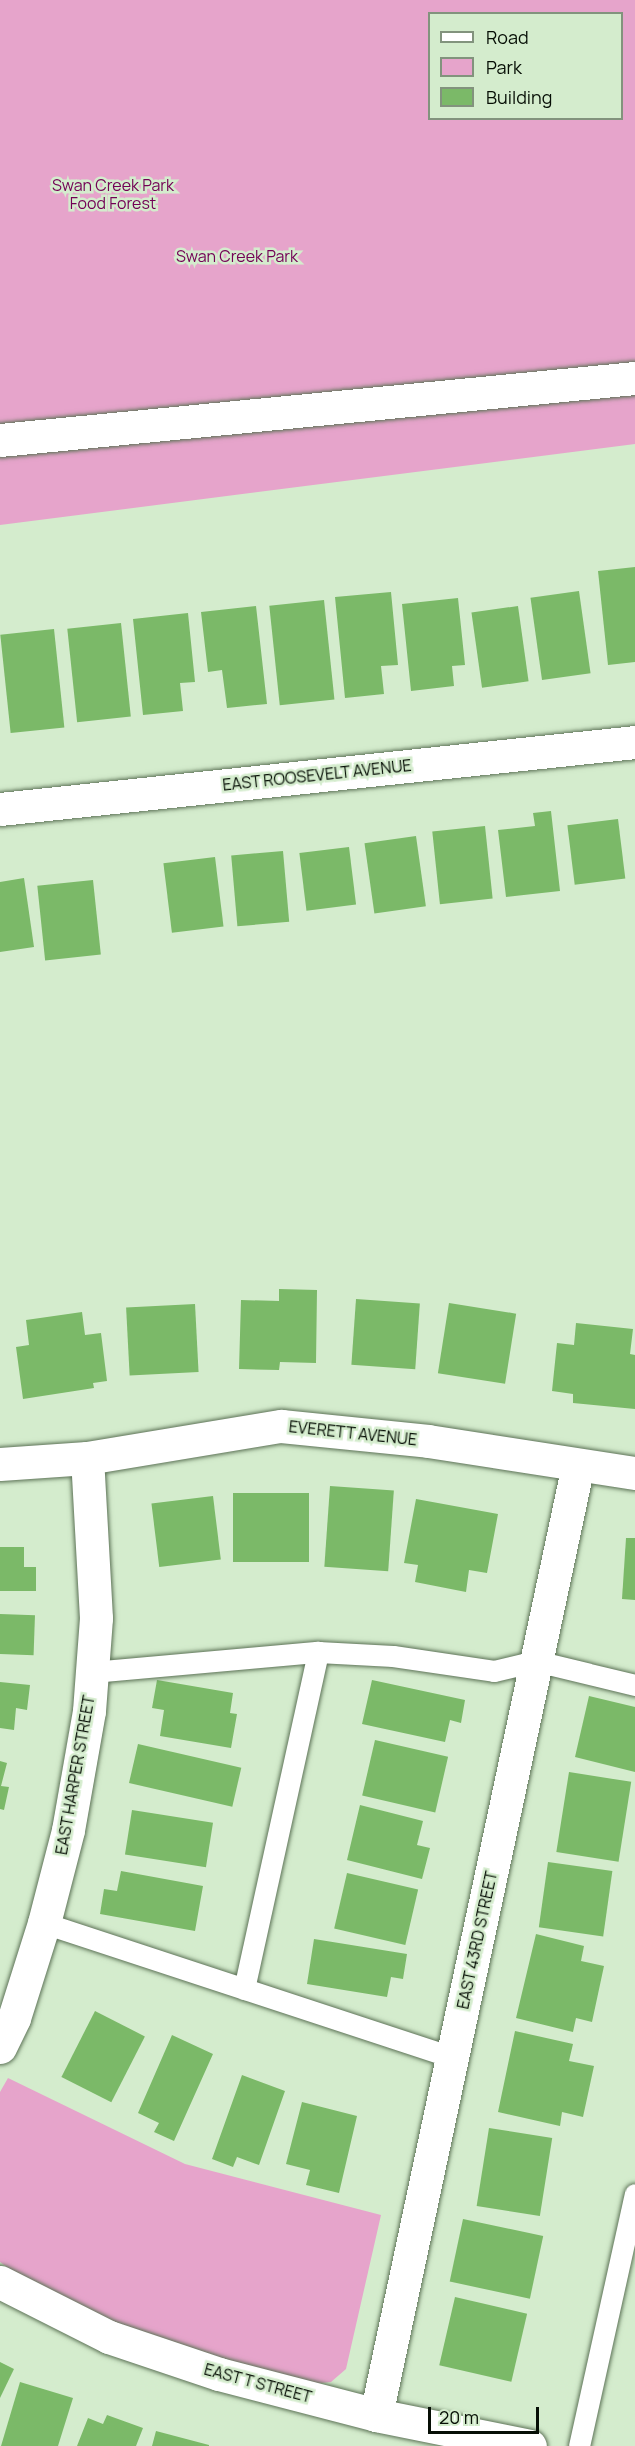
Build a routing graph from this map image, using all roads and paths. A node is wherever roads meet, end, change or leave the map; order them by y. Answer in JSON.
{"nodes":[{"id":1,"x":635,"y":378,"type":"edge"},
{"id":2,"x":0,"y":440,"type":"edge"},
{"id":3,"x":635,"y":742,"type":"edge"},
{"id":4,"x":0,"y":809,"type":"edge"},
{"id":5,"x":87,"y":1458,"type":"junction"},
{"id":6,"x":0,"y":1464,"type":"edge"},
{"id":7,"x":578,"y":1465,"type":"junction"},
{"id":8,"x":635,"y":1473,"type":"edge"},
{"id":9,"x":318,"y":1653,"type":"junction"},
{"id":10,"x":536,"y":1661,"type":"junction"},
{"id":11,"x":92,"y":1672,"type":"junction"},
{"id":12,"x":635,"y":1686,"type":"edge"},
{"id":13,"x":44,"y":1923,"type":"junction"},
{"id":14,"x":244,"y":1989,"type":"junction"},
{"id":15,"x":0,"y":2047,"type":"edge"},
{"id":16,"x":452,"y":2057,"type":"junction"},
{"id":17,"x":635,"y":2194,"type":"edge"},
{"id":18,"x":0,"y":2282,"type":"edge"},
{"id":19,"x":376,"y":2415,"type":"junction"},
{"id":20,"x":530,"y":2446,"type":"edge"},
{"id":21,"x":579,"y":2446,"type":"edge"}],
"edges":[{"from":1,"to":2,"type":"street"},
{"from":3,"to":4,"type":"street","name":"EAST ROOSEVELT AVENUE"},
{"from":5,"to":6,"type":"street","name":"EVERETT AVENUE"},
{"from":5,"to":7,"type":"street","name":"EVERETT AVENUE"},
{"from":5,"to":11,"type":"street","name":"EAST HARPER STREET"},
{"from":7,"to":8,"type":"street","name":"EVERETT AVENUE"},
{"from":7,"to":10,"type":"street","name":"EAST 43RD STREET"},
{"from":9,"to":10,"type":"lane"},
{"from":9,"to":11,"type":"lane"},
{"from":9,"to":14,"type":"lane"},
{"from":10,"to":12,"type":"lane"},
{"from":10,"to":16,"type":"street","name":"EAST 43RD STREET"},
{"from":11,"to":13,"type":"street","name":"EAST HARPER STREET"},
{"from":13,"to":14,"type":"lane"},
{"from":13,"to":15,"type":"street","name":"EAST HARPER STREET"},
{"from":14,"to":16,"type":"lane"},
{"from":16,"to":19,"type":"street","name":"EAST 43RD STREET"},
{"from":17,"to":21,"type":"lane"},
{"from":18,"to":19,"type":"street","name":"EAST T STREET"},
{"from":19,"to":20,"type":"street","name":"EAST T STREET"}]}
